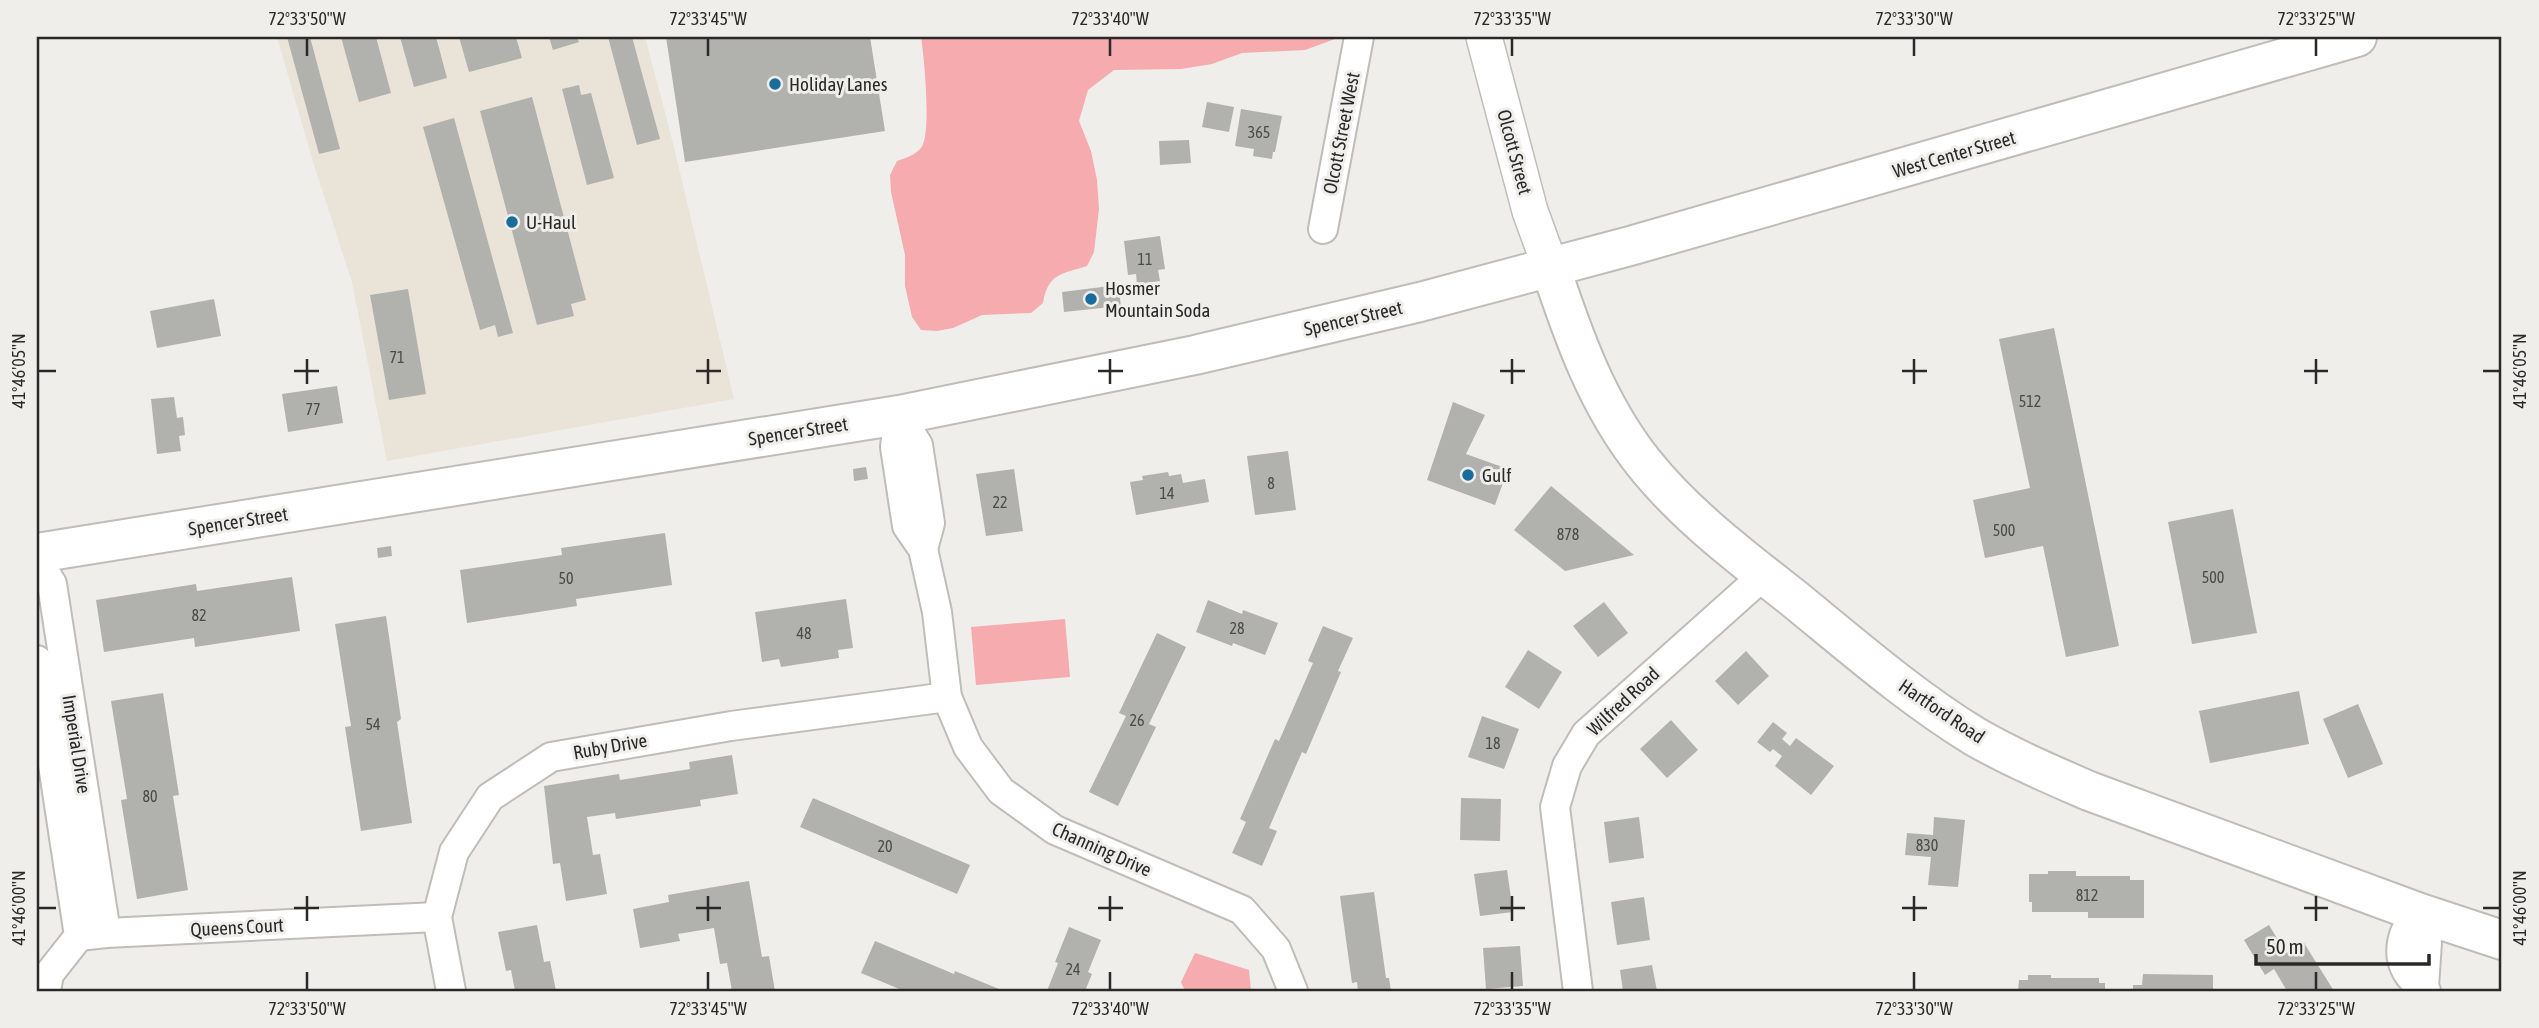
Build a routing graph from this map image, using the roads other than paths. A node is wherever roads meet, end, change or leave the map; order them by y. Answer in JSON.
{"nodes":[{"id":1,"x":1359,"y":37,"type":"edge"},
{"id":2,"x":1484,"y":37,"type":"edge"},
{"id":3,"x":2357,"y":37,"type":"edge"},
{"id":4,"x":1323,"y":229,"type":"dead end"},
{"id":5,"x":1550,"y":266,"type":"junction"},
{"id":6,"x":899,"y":415,"type":"junction"},
{"id":7,"x":37,"y":553,"type":"edge"},
{"id":8,"x":37,"y":559,"type":"edge"},
{"id":9,"x":1764,"y":575,"type":"junction"},
{"id":10,"x":37,"y":660,"type":"edge"},
{"id":11,"x":947,"y":697,"type":"junction"},
{"id":12,"x":2420,"y":913,"type":"junction"},
{"id":13,"x":437,"y":918,"type":"junction"},
{"id":14,"x":93,"y":934,"type":"junction"},
{"id":15,"x":2502,"y":940,"type":"edge"},
{"id":16,"x":2425,"y":989,"type":"edge"},
{"id":17,"x":47,"y":991,"type":"edge"},
{"id":18,"x":451,"y":991,"type":"edge"},
{"id":19,"x":1293,"y":991,"type":"edge"},
{"id":20,"x":1578,"y":991,"type":"edge"}],
"edges":[{"from":1,"to":4,"type":"street","name":"Olcott Street West"},
{"from":2,"to":5,"type":"street","name":"Olcott Street"},
{"from":3,"to":5,"type":"main road","name":"West Center Street"},
{"from":5,"to":6,"type":"main road","name":"Spencer Street"},
{"from":5,"to":9,"type":"main road","name":"Hartford Road"},
{"from":6,"to":7,"type":"main road","name":"Spencer Street"},
{"from":6,"to":11,"type":"street","name":"Channing Drive"},
{"from":8,"to":14,"type":"street","name":"Imperial Drive"},
{"from":9,"to":12,"type":"main road","name":"Hartford Road"},
{"from":9,"to":20,"type":"street","name":"Wilfred Road"},
{"from":10,"to":14,"type":"street","name":"Imperial Drive"},
{"from":11,"to":13,"type":"street","name":"Ruby Drive"},
{"from":11,"to":19,"type":"street","name":"Channing Drive"},
{"from":12,"to":15,"type":"main road","name":"Hartford Road"},
{"from":12,"to":16,"type":"street"},
{"from":13,"to":14,"type":"street","name":"Queens Court"},
{"from":13,"to":18,"type":"street","name":"Ruby Drive"},
{"from":14,"to":17,"type":"street"}]}
